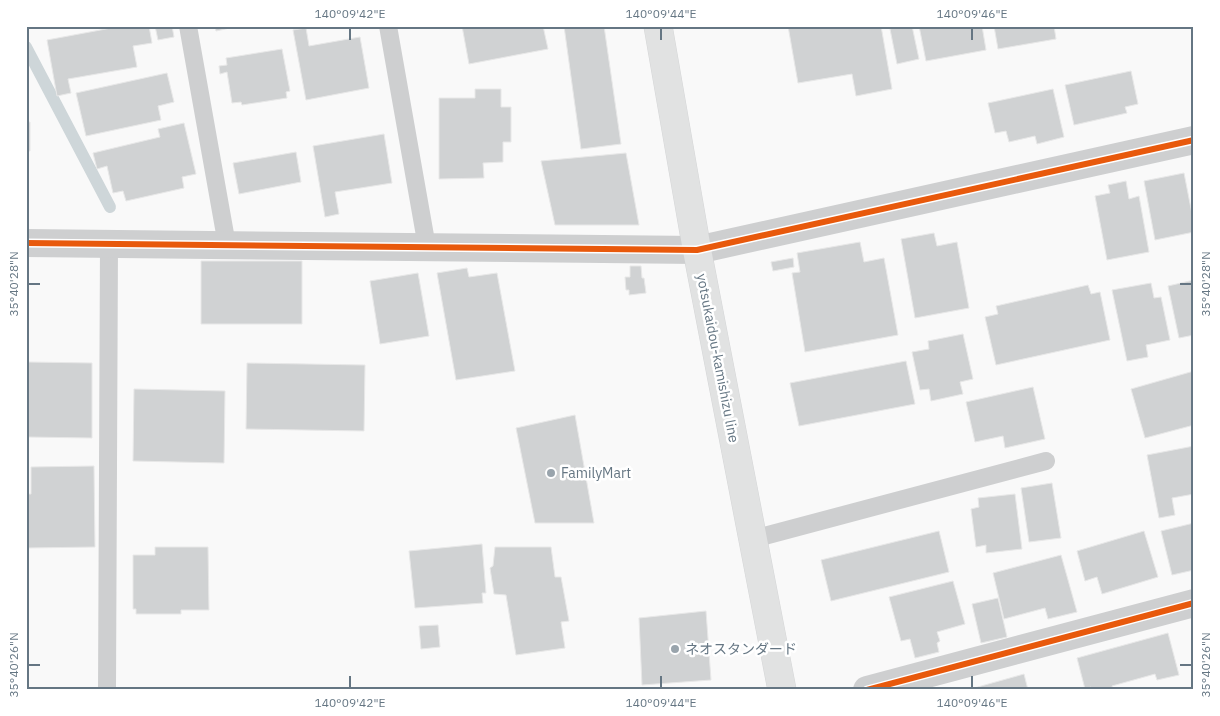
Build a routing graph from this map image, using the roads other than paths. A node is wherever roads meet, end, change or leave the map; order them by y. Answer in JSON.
{"nodes":[{"id":1,"x":188,"y":26,"type":"edge"},
{"id":2,"x":388,"y":26,"type":"edge"},
{"id":3,"x":658,"y":26,"type":"edge"},
{"id":4,"x":1194,"y":140,"type":"edge"},
{"id":5,"x":26,"y":243,"type":"edge"},
{"id":6,"x":109,"y":244,"type":"junction"},
{"id":7,"x":227,"y":245,"type":"junction"},
{"id":8,"x":427,"y":247,"type":"junction"},
{"id":9,"x":697,"y":250,"type":"junction"},
{"id":10,"x":1046,"y":461,"type":"dead end"},
{"id":11,"x":753,"y":539,"type":"junction"},
{"id":12,"x":1194,"y":603,"type":"edge"},
{"id":13,"x":107,"y":690,"type":"edge"},
{"id":14,"x":782,"y":690,"type":"edge"},
{"id":15,"x":867,"y":690,"type":"edge"}],
"edges":[{"from":1,"to":7,"type":"lane"},
{"from":2,"to":8,"type":"lane"},
{"from":3,"to":9,"type":"main road","name":"yotsukaidou-kamishizu line"},
{"from":4,"to":9,"type":"street"},
{"from":5,"to":6,"type":"street"},
{"from":6,"to":7,"type":"street"},
{"from":6,"to":13,"type":"lane"},
{"from":7,"to":8,"type":"street"},
{"from":8,"to":9,"type":"street"},
{"from":9,"to":11,"type":"main road","name":"yotsukaidou-kamishizu line"},
{"from":10,"to":11,"type":"lane"},
{"from":11,"to":14,"type":"main road","name":"yotsukaidou-kamishizu line"},
{"from":12,"to":15,"type":"street"}]}
